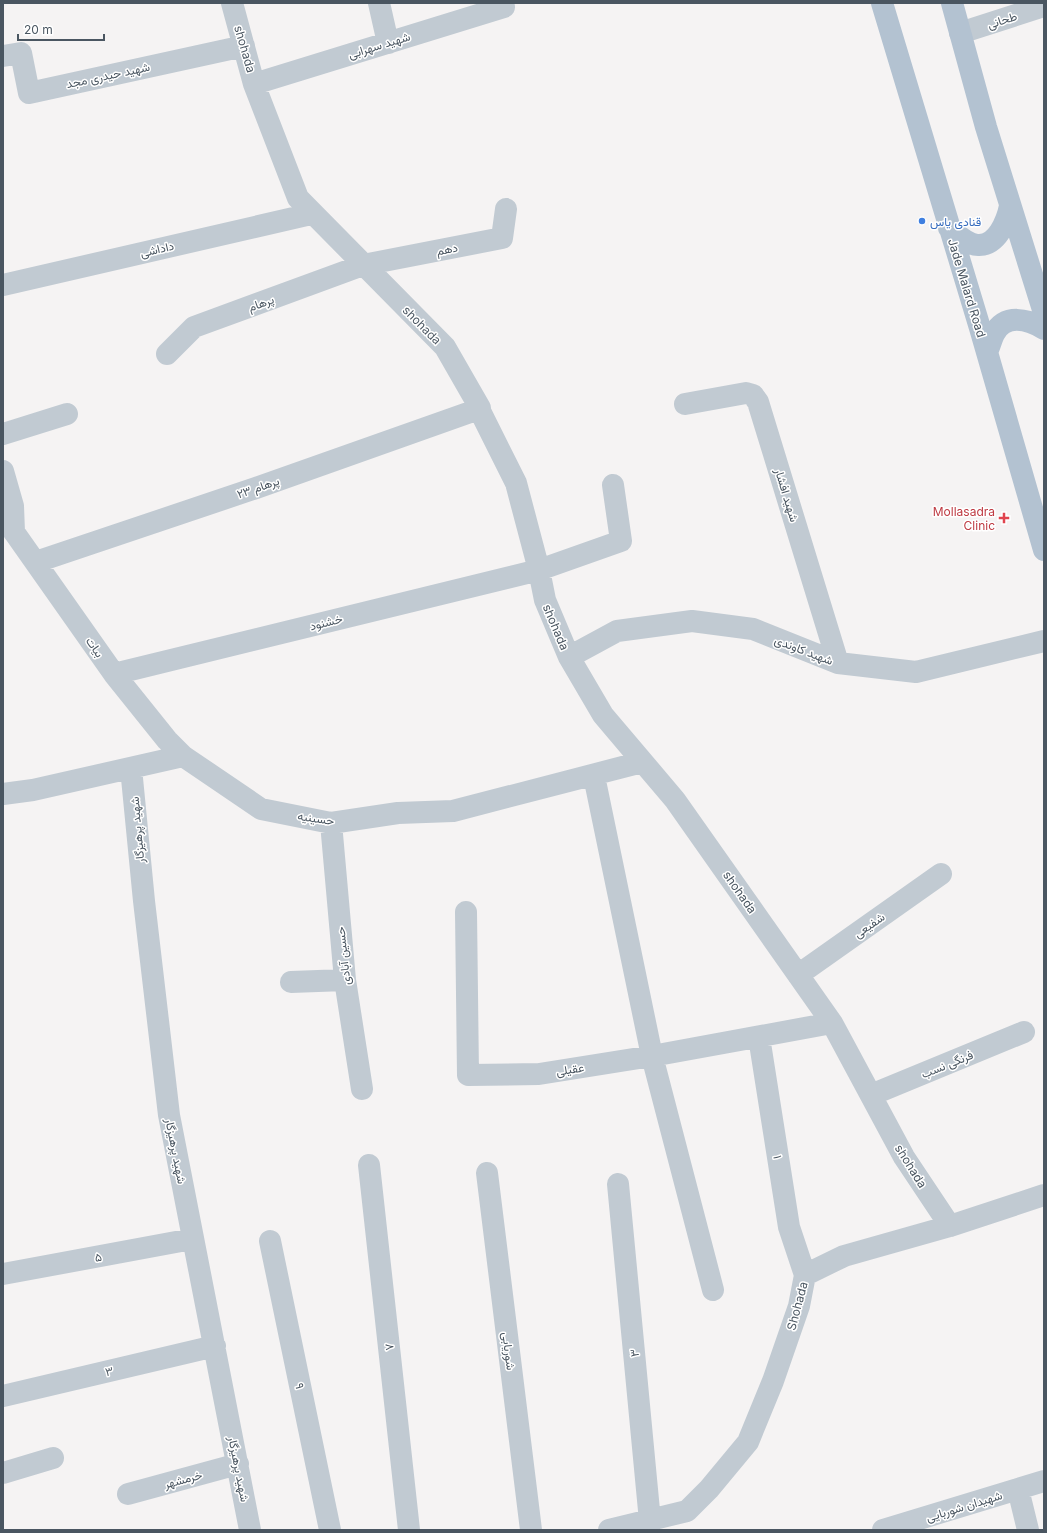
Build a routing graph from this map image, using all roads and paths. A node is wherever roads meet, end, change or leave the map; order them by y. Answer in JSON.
{"nodes":[{"id":1,"x":232,"y":3,"type":"edge"},
{"id":2,"x":379,"y":3,"type":"edge"},
{"id":3,"x":882,"y":3,"type":"edge"},
{"id":4,"x":952,"y":3,"type":"edge"},
{"id":5,"x":503,"y":5,"type":"edge"},
{"id":6,"x":1044,"y":6,"type":"edge"},
{"id":7,"x":960,"y":34,"type":"junction"},
{"id":8,"x":388,"y":42,"type":"junction"},
{"id":9,"x":244,"y":46,"type":"junction"},
{"id":10,"x":3,"y":56,"type":"edge"},
{"id":11,"x":254,"y":84,"type":"junction"},
{"id":12,"x":1010,"y":206,"type":"junction"},
{"id":13,"x":506,"y":209,"type":"dead end"},
{"id":14,"x":312,"y":214,"type":"junction"},
{"id":15,"x":949,"y":228,"type":"junction"},
{"id":16,"x":363,"y":265,"type":"junction"},
{"id":17,"x":3,"y":285,"type":"edge"},
{"id":18,"x":1044,"y":313,"type":"edge"},
{"id":19,"x":1044,"y":329,"type":"edge"},
{"id":20,"x":987,"y":352,"type":"junction"},
{"id":21,"x":168,"y":354,"type":"dead end"},
{"id":22,"x":686,"y":404,"type":"dead end"},
{"id":23,"x":479,"y":409,"type":"junction"},
{"id":24,"x":67,"y":414,"type":"dead end"},
{"id":25,"x":3,"y":434,"type":"edge"},
{"id":26,"x":3,"y":471,"type":"edge"},
{"id":27,"x":613,"y":485,"type":"dead end"},
{"id":28,"x":9,"y":529,"type":"edge"},
{"id":29,"x":1044,"y":550,"type":"edge"},
{"id":30,"x":36,"y":562,"type":"junction"},
{"id":31,"x":539,"y":570,"type":"junction"},
{"id":32,"x":1044,"y":641,"type":"edge"},
{"id":33,"x":569,"y":657,"type":"junction"},
{"id":34,"x":838,"y":663,"type":"junction"},
{"id":35,"x":114,"y":674,"type":"junction"},
{"id":36,"x":183,"y":756,"type":"junction"},
{"id":37,"x":642,"y":762,"type":"junction"},
{"id":38,"x":131,"y":768,"type":"junction"},
{"id":39,"x":594,"y":776,"type":"junction"},
{"id":40,"x":3,"y":794,"type":"edge"},
{"id":41,"x":330,"y":822,"type":"junction"},
{"id":42,"x":941,"y":874,"type":"dead end"},
{"id":43,"x":466,"y":912,"type":"dead end"},
{"id":44,"x":798,"y":975,"type":"junction"},
{"id":45,"x":345,"y":980,"type":"junction"},
{"id":46,"x":291,"y":982,"type":"dead end"},
{"id":47,"x":832,"y":1024,"type":"junction"},
{"id":48,"x":1024,"y":1032,"type":"dead end"},
{"id":49,"x":759,"y":1037,"type":"junction"},
{"id":50,"x":652,"y":1056,"type":"junction"},
{"id":51,"x":362,"y":1089,"type":"dead end"},
{"id":52,"x":871,"y":1095,"type":"junction"},
{"id":53,"x":369,"y":1165,"type":"dead end"},
{"id":54,"x":487,"y":1173,"type":"dead end"},
{"id":55,"x":618,"y":1184,"type":"dead end"},
{"id":56,"x":1044,"y":1195,"type":"edge"},
{"id":57,"x":950,"y":1226,"type":"junction"},
{"id":58,"x":192,"y":1239,"type":"junction"},
{"id":59,"x":270,"y":1241,"type":"dead end"},
{"id":60,"x":3,"y":1274,"type":"edge"},
{"id":61,"x":805,"y":1275,"type":"junction"},
{"id":62,"x":713,"y":1290,"type":"dead end"},
{"id":63,"x":215,"y":1346,"type":"junction"},
{"id":64,"x":3,"y":1396,"type":"edge"},
{"id":65,"x":54,"y":1458,"type":"dead end"},
{"id":66,"x":238,"y":1464,"type":"junction"},
{"id":67,"x":3,"y":1473,"type":"edge"},
{"id":68,"x":1044,"y":1481,"type":"edge"},
{"id":69,"x":1018,"y":1489,"type":"junction"},
{"id":70,"x":128,"y":1494,"type":"dead end"},
{"id":71,"x":650,"y":1521,"type":"junction"},
{"id":72,"x":250,"y":1530,"type":"edge"},
{"id":73,"x":330,"y":1530,"type":"edge"},
{"id":74,"x":409,"y":1530,"type":"edge"},
{"id":75,"x":531,"y":1530,"type":"edge"},
{"id":76,"x":608,"y":1530,"type":"edge"},
{"id":77,"x":883,"y":1530,"type":"edge"},
{"id":78,"x":1028,"y":1530,"type":"edge"}],
"edges":[{"from":1,"to":9,"type":"street","name":"shohada"},
{"from":2,"to":8,"type":"street"},
{"from":3,"to":15,"type":"main road","name":"Jade Malard Road"},
{"from":4,"to":7,"type":"main road"},
{"from":5,"to":8,"type":"street","name":"شهید سهرابی"},
{"from":6,"to":7,"type":"street","name":"طحانی"},
{"from":7,"to":12,"type":"main road"},
{"from":8,"to":11,"type":"street","name":"شهید سهرابی"},
{"from":9,"to":10,"type":"street","name":"شهید حیدری مجد"},
{"from":9,"to":11,"type":"street","name":"shohada"},
{"from":11,"to":14,"type":"street","name":"shohada"},
{"from":12,"to":15,"type":"main road"},
{"from":12,"to":18,"type":"main road"},
{"from":13,"to":16,"type":"street","name":"دهم"},
{"from":14,"to":16,"type":"street","name":"shohada"},
{"from":14,"to":17,"type":"street","name":"داداشی"},
{"from":15,"to":20,"type":"main road","name":"Jade Malard Road"},
{"from":16,"to":21,"type":"street","name":"پرهام"},
{"from":16,"to":23,"type":"street","name":"shohada"},
{"from":19,"to":20,"type":"main road"},
{"from":20,"to":29,"type":"main road","name":"Jade Malard Road"},
{"from":22,"to":34,"type":"street","name":"شهید افشار"},
{"from":23,"to":30,"type":"street","name":"پرهام ۲۳"},
{"from":23,"to":31,"type":"street","name":"shohada"},
{"from":24,"to":25,"type":"street"},
{"from":26,"to":28,"type":"street"},
{"from":27,"to":31,"type":"street","name":"خشنود"},
{"from":28,"to":30,"type":"street","name":"بیات"},
{"from":30,"to":35,"type":"street","name":"بیات"},
{"from":31,"to":33,"type":"street","name":"shohada"},
{"from":31,"to":35,"type":"street","name":"خشنود"},
{"from":32,"to":34,"type":"street","name":"شهید کاوندی"},
{"from":33,"to":34,"type":"street","name":"شهید کاوندی"},
{"from":33,"to":37,"type":"street","name":"shohada"},
{"from":35,"to":36,"type":"street","name":"بیات"},
{"from":36,"to":38,"type":"street"},
{"from":36,"to":41,"type":"street","name":"حسینیه"},
{"from":37,"to":39,"type":"street","name":"حسینیه"},
{"from":37,"to":44,"type":"street","name":"shohada"},
{"from":38,"to":40,"type":"street"},
{"from":38,"to":58,"type":"street","name":"شهید پرهیزگار"},
{"from":39,"to":41,"type":"street","name":"حسینیه"},
{"from":39,"to":50,"type":"street"},
{"from":41,"to":45,"type":"street","name":"حسین آبادی"},
{"from":42,"to":44,"type":"street","name":"شفیعی"},
{"from":43,"to":50,"type":"street","name":"عقیلی"},
{"from":44,"to":47,"type":"street","name":"shohada"},
{"from":45,"to":46,"type":"street"},
{"from":45,"to":51,"type":"street","name":"حسین آبادی"},
{"from":47,"to":49,"type":"street","name":"عقیلی"},
{"from":47,"to":52,"type":"street","name":"shohada"},
{"from":48,"to":52,"type":"street","name":"فرنگی نسب"},
{"from":49,"to":50,"type":"street","name":"عقیلی"},
{"from":49,"to":61,"type":"street","name":"۱"},
{"from":50,"to":62,"type":"street"},
{"from":52,"to":57,"type":"street","name":"shohada"},
{"from":53,"to":74,"type":"street","name":"۷"},
{"from":54,"to":75,"type":"street","name":"شوریابی"},
{"from":55,"to":71,"type":"street","name":"۳"},
{"from":56,"to":57,"type":"street","name":"Shohada"},
{"from":57,"to":61,"type":"street","name":"Shohada"},
{"from":58,"to":60,"type":"street","name":"۵"},
{"from":58,"to":63,"type":"street","name":"شهید پرهیزگار"},
{"from":59,"to":73,"type":"street","name":"۹"},
{"from":61,"to":71,"type":"street","name":"Shohada"},
{"from":63,"to":64,"type":"street","name":"۳"},
{"from":63,"to":66,"type":"street","name":"شهید پرهیزگار"},
{"from":65,"to":67,"type":"street"},
{"from":66,"to":70,"type":"street","name":"خرمشهر"},
{"from":66,"to":72,"type":"street","name":"شهید پرهیزگار"},
{"from":68,"to":69,"type":"street","name":"شهیدان شوربایی"},
{"from":69,"to":77,"type":"street","name":"شهیدان شوربایی"},
{"from":69,"to":78,"type":"street"},
{"from":71,"to":76,"type":"street","name":"Shohada"}]}
